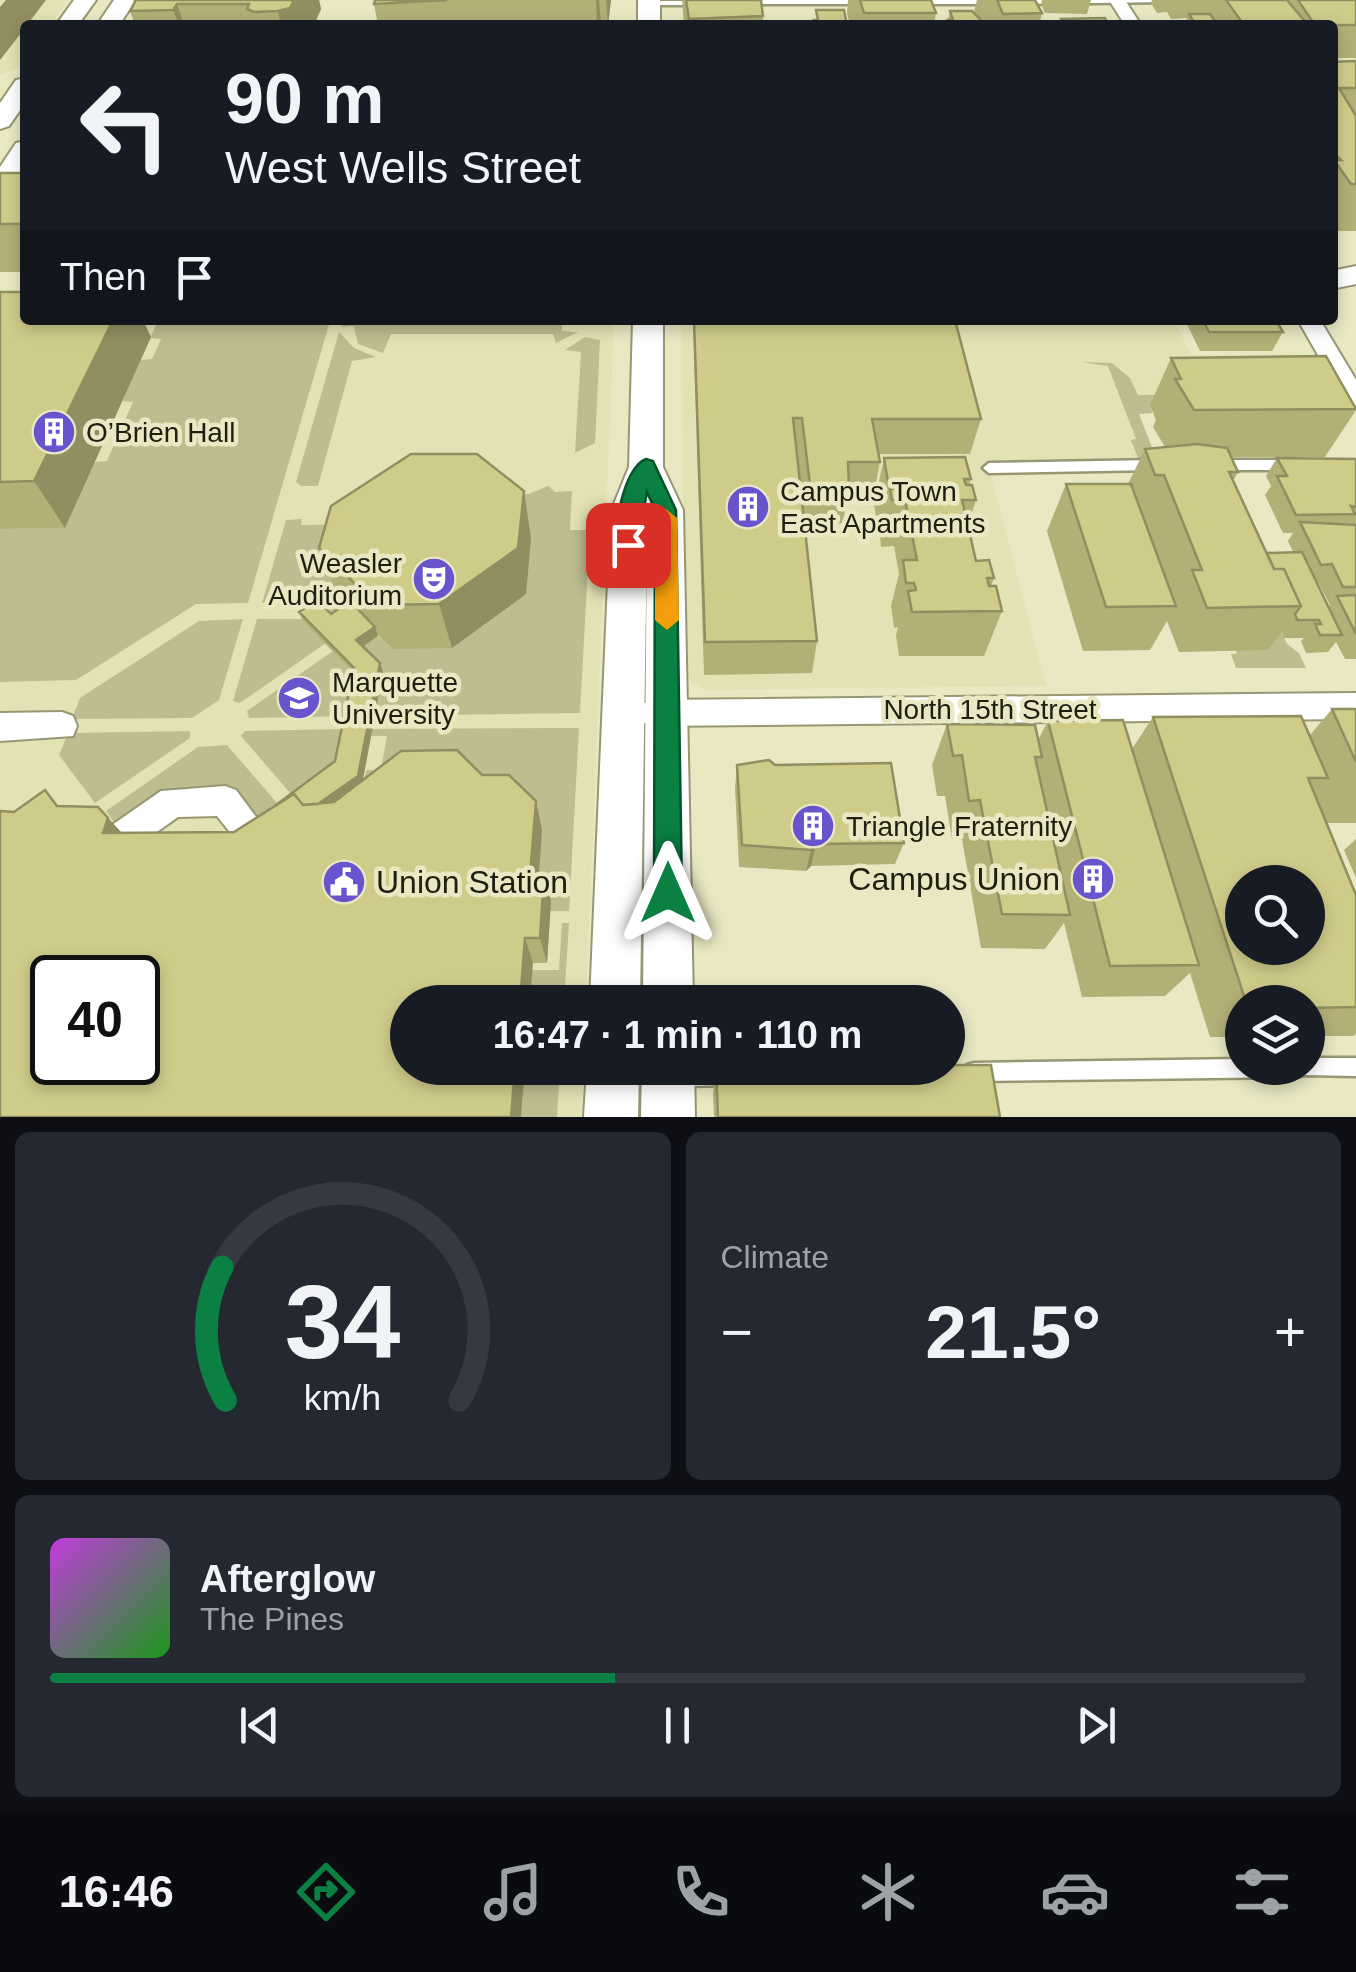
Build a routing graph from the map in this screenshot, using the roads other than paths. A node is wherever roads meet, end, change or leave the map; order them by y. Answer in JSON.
{"nodes":[{"id":1,"x":1117,"y":0,"type":"edge"},
{"id":2,"x":1177,"y":0,"type":"edge"},
{"id":3,"x":729,"y":2,"type":"edge"},
{"id":4,"x":882,"y":2,"type":"edge"},
{"id":5,"x":901,"y":2,"type":"edge"},
{"id":6,"x":713,"y":3,"type":"edge"},
{"id":7,"x":649,"y":9,"type":"edge"},
{"id":8,"x":20,"y":92,"type":"edge"},
{"id":9,"x":0,"y":121,"type":"edge"},
{"id":10,"x":20,"y":156,"type":"edge"},
{"id":11,"x":0,"y":186,"type":"edge"},
{"id":12,"x":648,"y":325,"type":"edge"},
{"id":13,"x":1311,"y":325,"type":"edge"},
{"id":14,"x":1356,"y":400,"type":"edge"},
{"id":15,"x":1162,"y":465,"type":"edge"},
{"id":16,"x":1200,"y":465,"type":"edge"},
{"id":17,"x":1312,"y":465,"type":"edge"},
{"id":18,"x":989,"y":468,"type":"dead end"},
{"id":19,"x":1356,"y":706,"type":"edge"},
{"id":20,"x":646,"y":714,"type":"junction"},
{"id":21,"x":62,"y":726,"type":"dead end"},
{"id":22,"x":0,"y":727,"type":"edge"},
{"id":23,"x":616,"y":985,"type":"edge"},
{"id":24,"x":667,"y":985,"type":"edge"},
{"id":25,"x":1325,"y":1067,"type":"edge"},
{"id":26,"x":1356,"y":1067,"type":"edge"},
{"id":27,"x":1225,"y":1069,"type":"edge"},
{"id":28,"x":965,"y":1072,"type":"edge"},
{"id":29,"x":612,"y":1085,"type":"edge"},
{"id":30,"x":611,"y":1117,"type":"edge"}],
"edges":[{"from":1,"to":2,"type":"lane"},
{"from":1,"to":5,"type":"lane"},
{"from":3,"to":4,"type":"lane"},
{"from":6,"to":7,"type":"lane"},
{"from":8,"to":9,"type":"street"},
{"from":10,"to":11,"type":"street"},
{"from":12,"to":20,"type":"street"},
{"from":13,"to":14,"type":"street"},
{"from":15,"to":18,"type":"lane"},
{"from":16,"to":17,"type":"lane"},
{"from":19,"to":20,"type":"street","name":"North 15th Street"},
{"from":20,"to":23,"type":"street"},
{"from":20,"to":24,"type":"street"},
{"from":21,"to":22,"type":"street"},
{"from":25,"to":26,"type":"lane"},
{"from":27,"to":28,"type":"lane"},
{"from":29,"to":30,"type":"street"}]}
